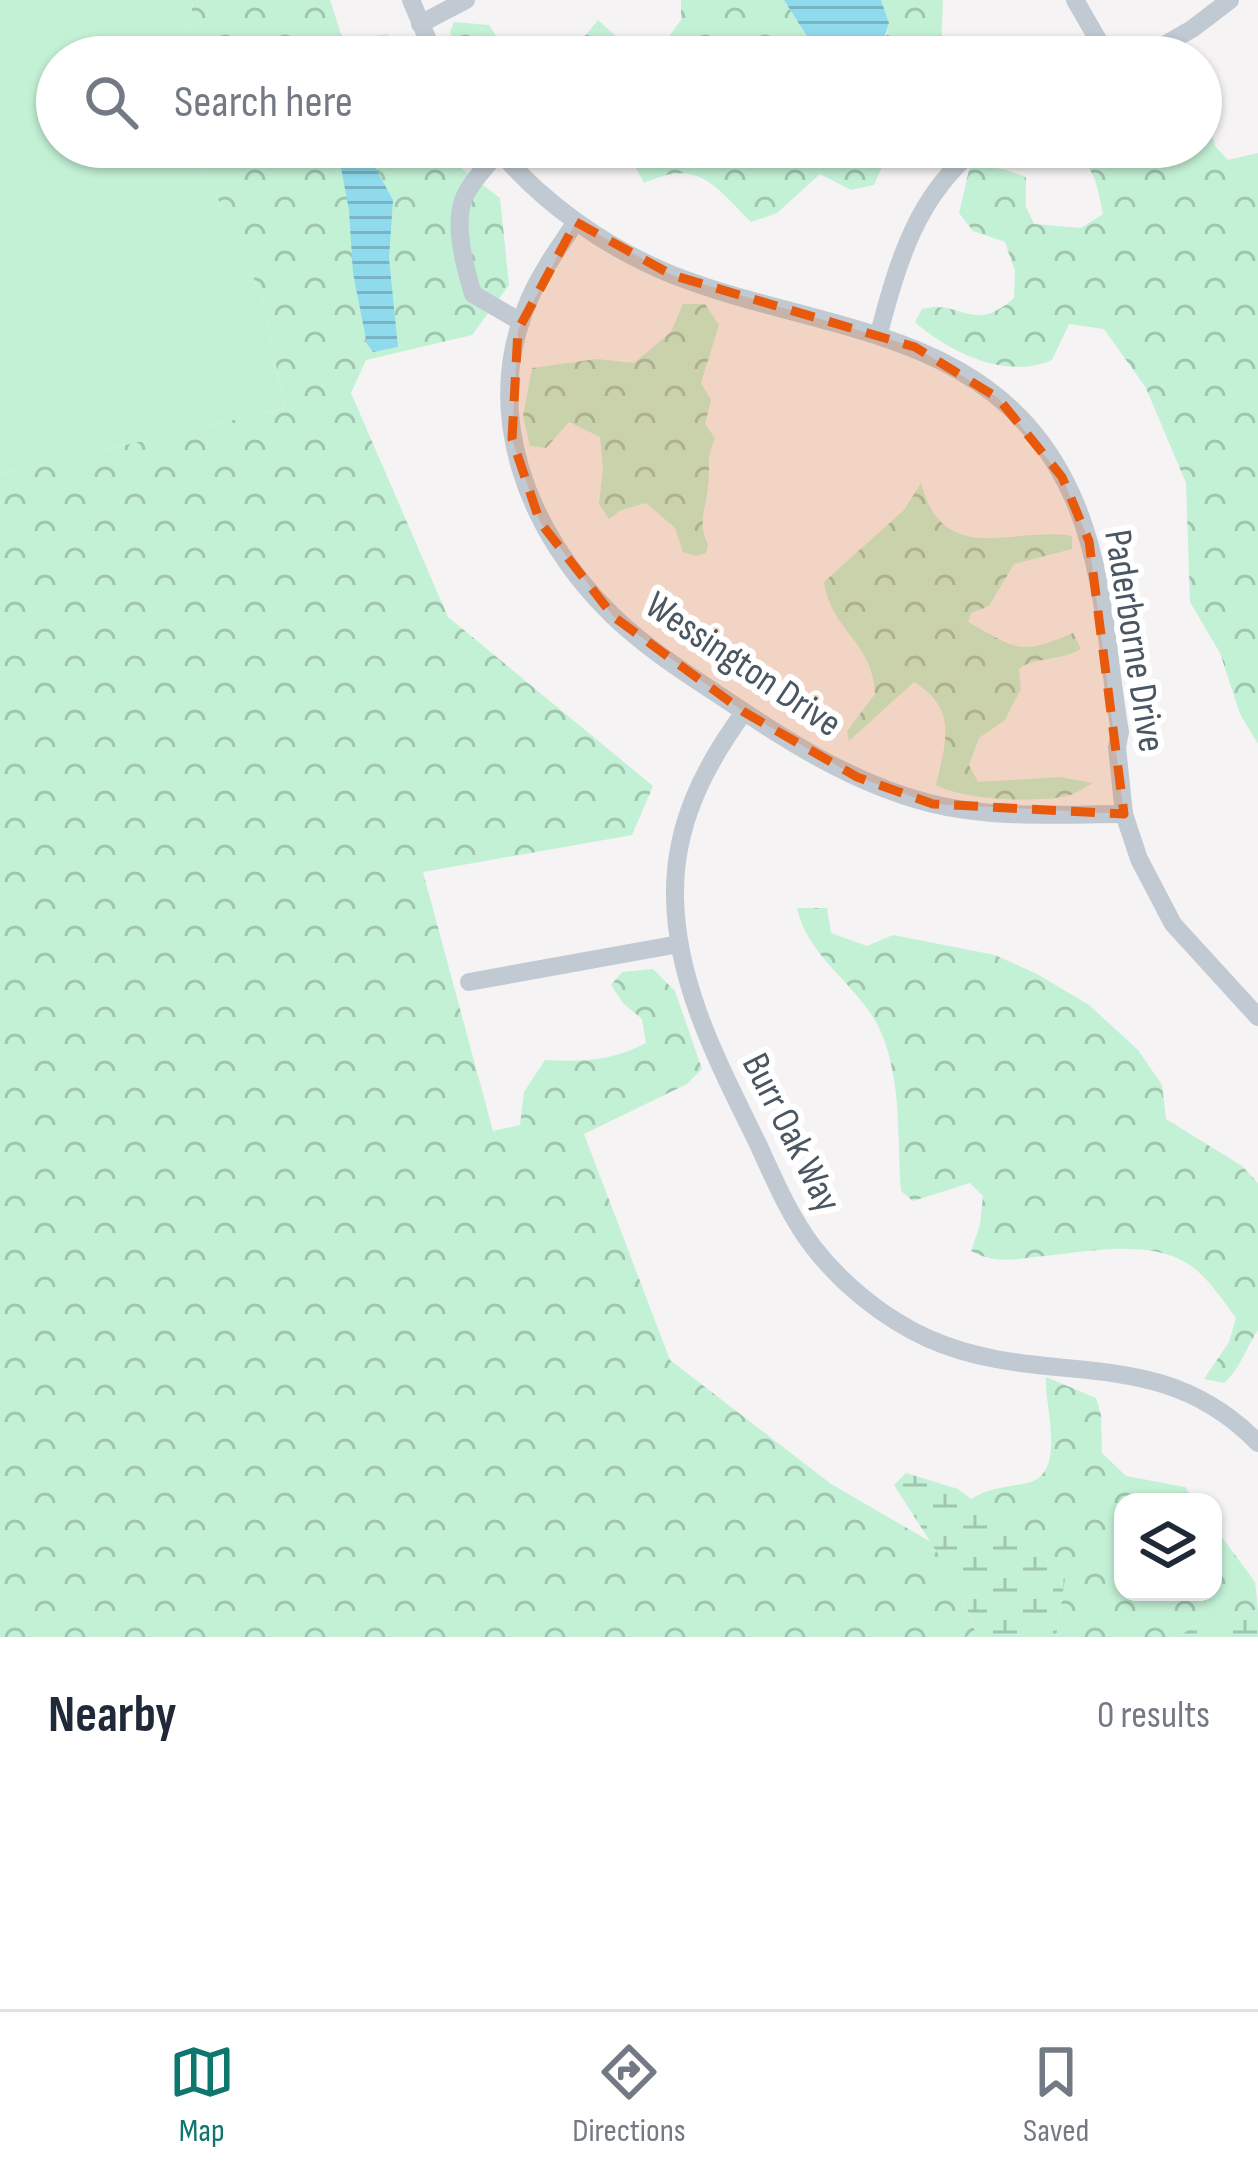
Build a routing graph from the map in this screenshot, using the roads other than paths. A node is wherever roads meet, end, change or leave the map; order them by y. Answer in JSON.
{"nodes":[{"id":1,"x":411,"y":0,"type":"edge"},
{"id":2,"x":466,"y":0,"type":"edge"},
{"id":3,"x":1075,"y":0,"type":"edge"},
{"id":4,"x":1230,"y":0,"type":"edge"},
{"id":5,"x":420,"y":24,"type":"junction"},
{"id":6,"x":425,"y":36,"type":"edge"},
{"id":7,"x":1096,"y":36,"type":"edge"},
{"id":8,"x":1180,"y":36,"type":"edge"},
{"id":9,"x":484,"y":168,"type":"edge"},
{"id":10,"x":517,"y":168,"type":"edge"},
{"id":11,"x":956,"y":168,"type":"edge"},
{"id":12,"x":576,"y":222,"type":"junction"},
{"id":13,"x":521,"y":322,"type":"junction"},
{"id":14,"x":879,"y":333,"type":"junction"},
{"id":15,"x":744,"y":712,"type":"junction"},
{"id":16,"x":1124,"y":814,"type":"junction"},
{"id":17,"x":680,"y":944,"type":"junction"},
{"id":18,"x":469,"y":982,"type":"dead end"},
{"id":19,"x":1258,"y":1017,"type":"edge"},
{"id":20,"x":1258,"y":1443,"type":"edge"}],
"edges":[{"from":1,"to":5,"type":"street"},
{"from":2,"to":5,"type":"street"},
{"from":3,"to":7,"type":"street"},
{"from":4,"to":8,"type":"street"},
{"from":5,"to":6,"type":"street"},
{"from":9,"to":13,"type":"street"},
{"from":10,"to":12,"type":"street","name":"Paderborne Drive"},
{"from":11,"to":14,"type":"street"},
{"from":12,"to":13,"type":"street","name":"Wessington Drive"},
{"from":12,"to":14,"type":"street","name":"Paderborne Drive"},
{"from":13,"to":15,"type":"street","name":"Wessington Drive"},
{"from":14,"to":16,"type":"street","name":"Paderborne Drive"},
{"from":15,"to":16,"type":"street","name":"Wessington Drive"},
{"from":15,"to":17,"type":"street","name":"Burr Oak Way"},
{"from":16,"to":19,"type":"street","name":"Paderborne Drive"},
{"from":17,"to":18,"type":"street"},
{"from":17,"to":20,"type":"street","name":"Burr Oak Way"}]}
